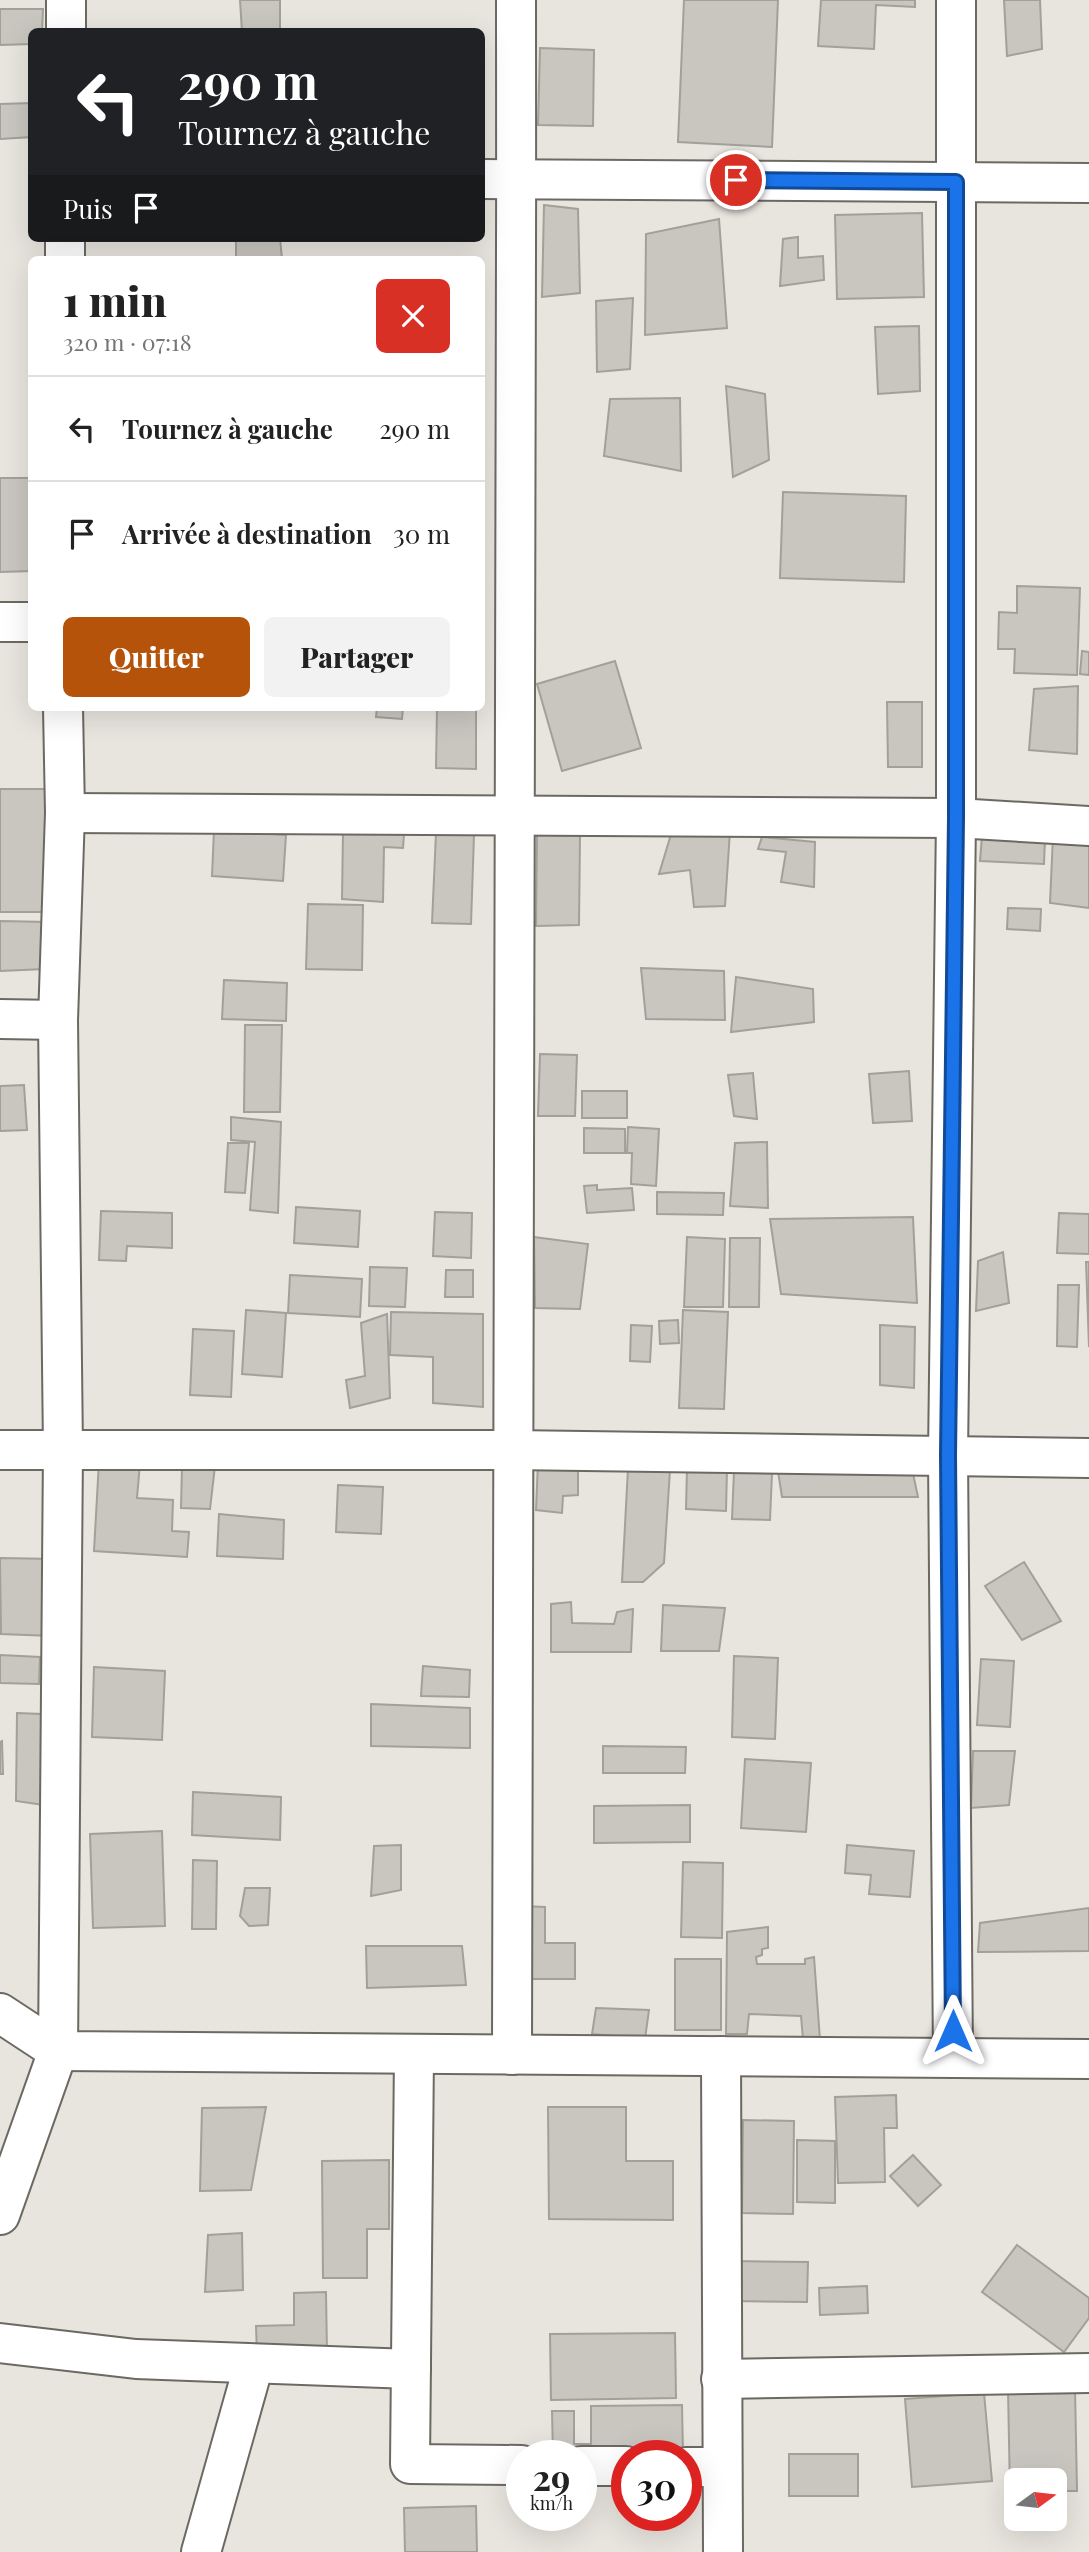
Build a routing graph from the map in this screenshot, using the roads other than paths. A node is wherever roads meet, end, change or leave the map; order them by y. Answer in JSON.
{"nodes":[{"id":1,"x":66,"y":0,"type":"edge"},
{"id":2,"x":516,"y":0,"type":"edge"},
{"id":3,"x":956,"y":0,"type":"edge"},
{"id":4,"x":66,"y":28,"type":"edge"},
{"id":5,"x":499,"y":179,"type":"edge"},
{"id":6,"x":956,"y":182,"type":"junction"},
{"id":7,"x":1089,"y":183,"type":"edge"},
{"id":8,"x":0,"y":622,"type":"edge"},
{"id":9,"x":28,"y":622,"type":"edge"},
{"id":10,"x":63,"y":711,"type":"edge"},
{"id":11,"x":65,"y":813,"type":"junction"},
{"id":12,"x":516,"y":815,"type":"junction"},
{"id":13,"x":956,"y":818,"type":"junction"},
{"id":14,"x":1089,"y":826,"type":"edge"},
{"id":15,"x":0,"y":1019,"type":"edge"},
{"id":16,"x":58,"y":1020,"type":"junction"},
{"id":17,"x":63,"y":1449,"type":"junction"},
{"id":18,"x":0,"y":1450,"type":"edge"},
{"id":19,"x":512,"y":1450,"type":"junction"},
{"id":20,"x":948,"y":1455,"type":"junction"},
{"id":21,"x":1089,"y":1458,"type":"edge"},
{"id":22,"x":0,"y":2013,"type":"edge"},
{"id":23,"x":58,"y":2051,"type":"junction"},
{"id":24,"x":414,"y":2054,"type":"junction"},
{"id":25,"x":512,"y":2054,"type":"junction"},
{"id":26,"x":722,"y":2056,"type":"junction"},
{"id":27,"x":953,"y":2058,"type":"junction"},
{"id":28,"x":1089,"y":2059,"type":"edge"},
{"id":29,"x":0,"y":2215,"type":"edge"},
{"id":30,"x":0,"y":2343,"type":"edge"},
{"id":31,"x":254,"y":2364,"type":"junction"},
{"id":32,"x":411,"y":2369,"type":"junction"},
{"id":33,"x":1089,"y":2373,"type":"edge"},
{"id":34,"x":721,"y":2379,"type":"junction"},
{"id":35,"x":506,"y":2465,"type":"edge"},
{"id":36,"x":704,"y":2467,"type":"edge"},
{"id":37,"x":201,"y":2552,"type":"edge"},
{"id":38,"x":723,"y":2552,"type":"edge"}],
"edges":[{"from":1,"to":4,"type":"street"},
{"from":2,"to":5,"type":"street"},
{"from":3,"to":6,"type":"street"},
{"from":5,"to":6,"type":"street"},
{"from":5,"to":12,"type":"street"},
{"from":6,"to":7,"type":"street"},
{"from":6,"to":13,"type":"street"},
{"from":8,"to":9,"type":"street"},
{"from":10,"to":11,"type":"street"},
{"from":11,"to":12,"type":"street"},
{"from":11,"to":16,"type":"street"},
{"from":12,"to":13,"type":"street"},
{"from":12,"to":19,"type":"street"},
{"from":13,"to":14,"type":"street"},
{"from":13,"to":20,"type":"street"},
{"from":15,"to":16,"type":"street"},
{"from":16,"to":17,"type":"street"},
{"from":17,"to":18,"type":"street"},
{"from":17,"to":19,"type":"street"},
{"from":17,"to":23,"type":"street"},
{"from":19,"to":20,"type":"street"},
{"from":19,"to":25,"type":"street"},
{"from":20,"to":21,"type":"street"},
{"from":20,"to":27,"type":"street"},
{"from":22,"to":23,"type":"street"},
{"from":23,"to":24,"type":"street"},
{"from":23,"to":29,"type":"street"},
{"from":24,"to":25,"type":"street"},
{"from":24,"to":32,"type":"street"},
{"from":25,"to":26,"type":"street"},
{"from":26,"to":27,"type":"street"},
{"from":26,"to":34,"type":"street"},
{"from":27,"to":28,"type":"street"},
{"from":30,"to":31,"type":"street"},
{"from":31,"to":32,"type":"street"},
{"from":31,"to":37,"type":"street"},
{"from":32,"to":35,"type":"street"},
{"from":33,"to":34,"type":"street"},
{"from":34,"to":36,"type":"street"},
{"from":36,"to":38,"type":"street"}]}
